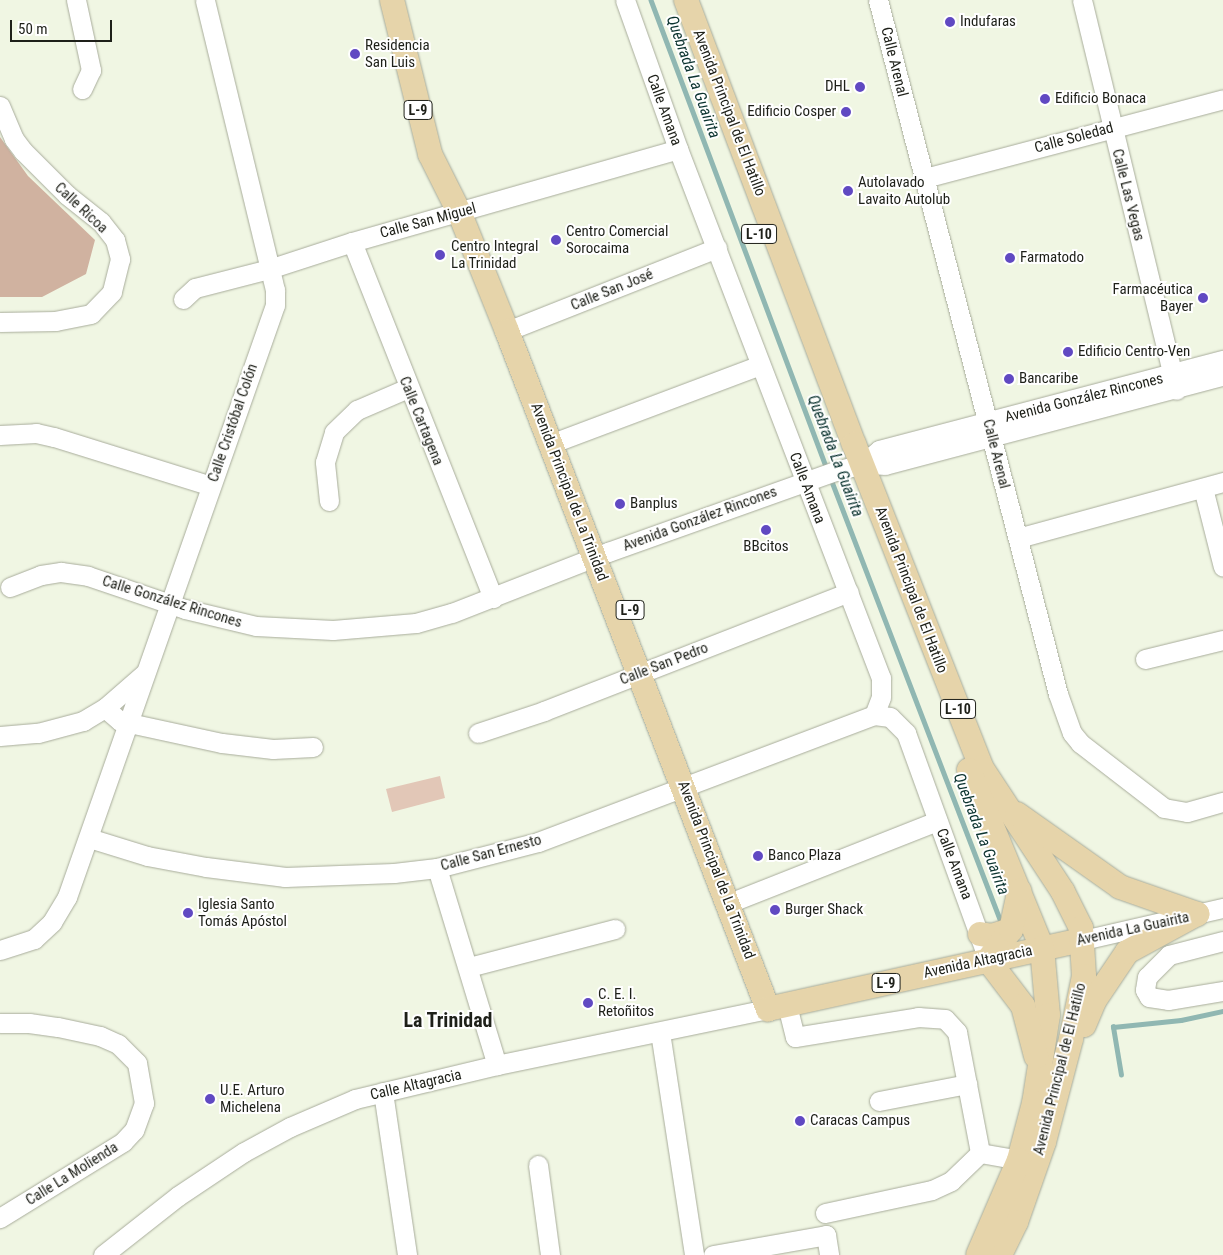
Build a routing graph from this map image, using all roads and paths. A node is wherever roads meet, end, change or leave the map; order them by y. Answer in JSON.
{"nodes":[{"id":1,"x":76,"y":0,"type":"edge"},
{"id":2,"x":205,"y":0,"type":"edge"},
{"id":3,"x":392,"y":0,"type":"edge"},
{"id":4,"x":408,"y":0,"type":"edge"},
{"id":5,"x":625,"y":0,"type":"edge"},
{"id":6,"x":670,"y":0,"type":"edge"},
{"id":7,"x":686,"y":0,"type":"edge"},
{"id":8,"x":878,"y":0,"type":"edge"},
{"id":9,"x":1082,"y":0,"type":"edge"},
{"id":10,"x":82,"y":89,"type":"dead end"},
{"id":11,"x":1223,"y":99,"type":"edge"},
{"id":12,"x":0,"y":106,"type":"edge"},
{"id":13,"x":1112,"y":128,"type":"junction"},
{"id":14,"x":678,"y":149,"type":"junction"},
{"id":15,"x":925,"y":178,"type":"junction"},
{"id":16,"x":466,"y":211,"type":"junction"},
{"id":17,"x":352,"y":242,"type":"junction"},
{"id":18,"x":717,"y":248,"type":"junction"},
{"id":19,"x":269,"y":269,"type":"junction"},
{"id":20,"x":182,"y":299,"type":"dead end"},
{"id":21,"x":0,"y":322,"type":"edge"},
{"id":22,"x":514,"y":328,"type":"junction"},
{"id":23,"x":1223,"y":360,"type":"edge"},
{"id":24,"x":760,"y":364,"type":"junction"},
{"id":25,"x":1223,"y":376,"type":"edge"},
{"id":26,"x":1175,"y":382,"type":"junction"},
{"id":27,"x":408,"y":388,"type":"junction"},
{"id":28,"x":990,"y":430,"type":"junction"},
{"id":29,"x":0,"y":435,"type":"edge"},
{"id":30,"x":557,"y":441,"type":"junction"},
{"id":31,"x":849,"y":467,"type":"junction"},
{"id":32,"x":805,"y":482,"type":"junction"},
{"id":33,"x":1223,"y":482,"type":"edge"},
{"id":34,"x":211,"y":486,"type":"junction"},
{"id":35,"x":1203,"y":488,"type":"junction"},
{"id":36,"x":329,"y":501,"type":"dead end"},
{"id":37,"x":1018,"y":538,"type":"junction"},
{"id":38,"x":602,"y":555,"type":"junction"},
{"id":39,"x":1223,"y":567,"type":"edge"},
{"id":40,"x":10,"y":587,"type":"dead end"},
{"id":41,"x":849,"y":592,"type":"junction"},
{"id":42,"x":493,"y":598,"type":"junction"},
{"id":43,"x":170,"y":604,"type":"junction"},
{"id":44,"x":1223,"y":640,"type":"edge"},
{"id":45,"x":1146,"y":659,"type":"dead end"},
{"id":46,"x":646,"y":670,"type":"junction"},
{"id":47,"x":145,"y":672,"type":"junction"},
{"id":48,"x":108,"y":706,"type":"junction"},
{"id":49,"x":874,"y":715,"type":"junction"},
{"id":50,"x":130,"y":721,"type":"junction"},
{"id":51,"x":478,"y":733,"type":"dead end"},
{"id":52,"x":0,"y":736,"type":"edge"},
{"id":53,"x":313,"y":747,"type":"dead end"},
{"id":54,"x":691,"y":784,"type":"junction"},
{"id":55,"x":1223,"y":802,"type":"edge"},
{"id":56,"x":1005,"y":805,"type":"junction"},
{"id":57,"x":937,"y":821,"type":"junction"},
{"id":58,"x":89,"y":838,"type":"junction"},
{"id":59,"x":437,"y":868,"type":"junction"},
{"id":60,"x":1019,"y":891,"type":"junction"},
{"id":61,"x":736,"y":901,"type":"junction"},
{"id":62,"x":1223,"y":908,"type":"edge"},
{"id":63,"x":1197,"y":914,"type":"junction"},
{"id":64,"x":615,"y":928,"type":"dead end"},
{"id":65,"x":1011,"y":930,"type":"junction"},
{"id":66,"x":980,"y":934,"type":"junction"},
{"id":67,"x":1083,"y":940,"type":"junction"},
{"id":68,"x":1223,"y":941,"type":"edge"},
{"id":69,"x":1042,"y":948,"type":"junction"},
{"id":70,"x":0,"y":950,"type":"edge"},
{"id":71,"x":988,"y":960,"type":"junction"},
{"id":72,"x":470,"y":967,"type":"junction"},
{"id":73,"x":1223,"y":991,"type":"edge"},
{"id":74,"x":780,"y":1006,"type":"junction"},
{"id":75,"x":0,"y":1023,"type":"edge"},
{"id":76,"x":660,"y":1032,"type":"junction"},
{"id":77,"x":1071,"y":1039,"type":"junction"},
{"id":78,"x":497,"y":1065,"type":"junction"},
{"id":79,"x":1039,"y":1070,"type":"junction"},
{"id":80,"x":967,"y":1084,"type":"junction"},
{"id":81,"x":383,"y":1092,"type":"junction"},
{"id":82,"x":879,"y":1101,"type":"dead end"},
{"id":83,"x":980,"y":1153,"type":"junction"},
{"id":84,"x":1018,"y":1160,"type":"junction"},
{"id":85,"x":538,"y":1165,"type":"dead end"},
{"id":86,"x":825,"y":1212,"type":"dead end"},
{"id":87,"x":0,"y":1218,"type":"edge"},
{"id":88,"x":106,"y":1254,"type":"edge"},
{"id":89,"x":407,"y":1255,"type":"edge"},
{"id":90,"x":550,"y":1255,"type":"edge"},
{"id":91,"x":694,"y":1255,"type":"edge"},
{"id":92,"x":714,"y":1255,"type":"edge"},
{"id":93,"x":829,"y":1255,"type":"edge"},
{"id":94,"x":978,"y":1255,"type":"edge"},
{"id":95,"x":1000,"y":1255,"type":"edge"}],
"edges":[{"from":1,"to":10,"type":"street"},
{"from":2,"to":19,"type":"street","name":"Calle Cristóbal Colón"},
{"from":3,"to":16,"type":"main road","name":"Avenida Principal de La Trinidad","number":"L-9"},
{"from":4,"to":16,"type":"main road","name":"Avenida Principal de La Trinidad","number":"L-9"},
{"from":5,"to":14,"type":"street","name":"Calle Amana"},
{"from":6,"to":31,"type":"main road","name":"Avenida Principal de El Hatillo","number":"L-10"},
{"from":7,"to":31,"type":"main road","name":"Avenida Principal de El Hatillo","number":"L-10"},
{"from":8,"to":15,"type":"street","name":"Calle Arenal"},
{"from":9,"to":13,"type":"street","name":"Calle Las Vegas"},
{"from":11,"to":13,"type":"street","name":"Calle Soledad"},
{"from":12,"to":21,"type":"street","name":"Calle Ricoa"},
{"from":13,"to":15,"type":"street","name":"Calle Soledad"},
{"from":13,"to":26,"type":"street","name":"Calle Las Vegas"},
{"from":14,"to":16,"type":"street","name":"Calle San Miguel"},
{"from":14,"to":18,"type":"street","name":"Calle Amana"},
{"from":15,"to":28,"type":"street","name":"Calle Arenal"},
{"from":16,"to":17,"type":"street","name":"Calle San Miguel"},
{"from":16,"to":22,"type":"main road","name":"Avenida Principal de La Trinidad","number":"L-9"},
{"from":17,"to":19,"type":"street","name":"Calle San Miguel"},
{"from":17,"to":27,"type":"street","name":"Calle Cartagena"},
{"from":18,"to":22,"type":"street","name":"Calle San José"},
{"from":18,"to":24,"type":"street","name":"Calle Amana"},
{"from":19,"to":20,"type":"street","name":"Calle San Miguel"},
{"from":19,"to":34,"type":"street","name":"Calle Cristóbal Colón"},
{"from":22,"to":30,"type":"main road","name":"Avenida Principal de La Trinidad","number":"L-9"},
{"from":23,"to":26,"type":"street","name":"Avenida González Rincones"},
{"from":24,"to":30,"type":"street"},
{"from":24,"to":32,"type":"street","name":"Calle Amana"},
{"from":25,"to":26,"type":"street","name":"Avenida González Rincones"},
{"from":26,"to":28,"type":"street","name":"Avenida González Rincones"},
{"from":27,"to":36,"type":"street"},
{"from":27,"to":42,"type":"street","name":"Calle Cartagena"},
{"from":28,"to":31,"type":"street","name":"Avenida González Rincones"},
{"from":28,"to":37,"type":"street","name":"Calle Arenal"},
{"from":29,"to":34,"type":"street"},
{"from":30,"to":38,"type":"main road","name":"Avenida Principal de La Trinidad","number":"L-9"},
{"from":31,"to":32,"type":"street","name":"Avenida González Rincones"},
{"from":31,"to":56,"type":"main road","name":"Avenida Principal de El Hatillo","number":"L-10"},
{"from":31,"to":60,"type":"main road","name":"Avenida Principal de El Hatillo","number":"L-10"},
{"from":32,"to":38,"type":"street","name":"Avenida González Rincones"},
{"from":32,"to":41,"type":"street","name":"Calle Amana"},
{"from":33,"to":35,"type":"street"},
{"from":34,"to":43,"type":"street","name":"Calle Cristóbal Colón"},
{"from":35,"to":37,"type":"street"},
{"from":35,"to":39,"type":"street"},
{"from":37,"to":55,"type":"street","name":"Calle Arenal"},
{"from":38,"to":42,"type":"street","name":"Calle González Rincones"},
{"from":38,"to":46,"type":"main road","name":"Avenida Principal de La Trinidad","number":"L-9"},
{"from":40,"to":43,"type":"street","name":"Calle González Rincones"},
{"from":41,"to":46,"type":"street","name":"Calle San Pedro"},
{"from":41,"to":49,"type":"street","name":"Calle Amana"},
{"from":42,"to":43,"type":"street","name":"Calle González Rincones"},
{"from":43,"to":47,"type":"street","name":"Calle Cristóbal Colón"},
{"from":44,"to":45,"type":"street"},
{"from":46,"to":51,"type":"street","name":"Calle San Pedro"},
{"from":46,"to":54,"type":"main road","name":"Avenida Principal de La Trinidad","number":"L-9"},
{"from":47,"to":48,"type":"street"},
{"from":47,"to":50,"type":"street","name":"Calle Cristóbal Colón"},
{"from":48,"to":50,"type":"street"},
{"from":48,"to":52,"type":"street"},
{"from":49,"to":54,"type":"street","name":"Calle San Ernesto"},
{"from":49,"to":57,"type":"street","name":"Calle Amana"},
{"from":50,"to":53,"type":"street"},
{"from":50,"to":58,"type":"street","name":"Calle Cristóbal Colón"},
{"from":54,"to":59,"type":"street","name":"Calle San Ernesto"},
{"from":54,"to":61,"type":"main road","name":"Avenida Principal de La Trinidad","number":"L-9"},
{"from":56,"to":63,"type":"main road","number":"L-10"},
{"from":56,"to":67,"type":"main road","name":"Avenida Principal de El Hatillo","number":"L-10"},
{"from":57,"to":61,"type":"street"},
{"from":57,"to":66,"type":"street","name":"Calle Amana"},
{"from":58,"to":59,"type":"street","name":"Calle San Ernesto"},
{"from":58,"to":70,"type":"street","name":"Calle Cristóbal Colón"},
{"from":59,"to":72,"type":"street"},
{"from":60,"to":65,"type":"main road"},
{"from":60,"to":69,"type":"main road","name":"Avenida Principal de El Hatillo","number":"L-10"},
{"from":61,"to":74,"type":"main road","name":"Avenida Principal de La Trinidad","number":"L-9"},
{"from":62,"to":63,"type":"street","name":"Avenida La Guairita"},
{"from":63,"to":67,"type":"street","name":"Avenida La Guairita"},
{"from":63,"to":77,"type":"main road"},
{"from":64,"to":72,"type":"street"},
{"from":65,"to":66,"type":"main road"},
{"from":65,"to":71,"type":"main road"},
{"from":66,"to":71,"type":"street","name":"Calle Amana"},
{"from":67,"to":69,"type":"main road","name":"Avenida La Guairita","number":"L-9"},
{"from":67,"to":77,"type":"main road","name":"Avenida Principal de El Hatillo","number":"L-10"},
{"from":68,"to":73,"type":"street"},
{"from":69,"to":71,"type":"main road","name":"Avenida Altagracia","number":"L-9"},
{"from":69,"to":77,"type":"main road"},
{"from":69,"to":79,"type":"main road","name":"Avenida Principal de El Hatillo","number":"L-10"},
{"from":71,"to":74,"type":"main road","name":"Avenida Altagracia","number":"L-9"},
{"from":71,"to":79,"type":"main road","number":"L-10"},
{"from":72,"to":78,"type":"street"},
{"from":74,"to":76,"type":"street","name":"Calle Altagracia"},
{"from":74,"to":80,"type":"street"},
{"from":75,"to":87,"type":"street","name":"Calle La Molienda"},
{"from":76,"to":78,"type":"street","name":"Calle Altagracia"},
{"from":76,"to":91,"type":"street"},
{"from":77,"to":95,"type":"main road","name":"Avenida Principal de El Hatillo","number":"L-10"},
{"from":78,"to":81,"type":"street","name":"Calle Altagracia"},
{"from":79,"to":84,"type":"main road","name":"Avenida Principal de El Hatillo","number":"L-10"},
{"from":80,"to":82,"type":"street"},
{"from":80,"to":83,"type":"street"},
{"from":81,"to":88,"type":"street","name":"Calle Altagracia"},
{"from":81,"to":89,"type":"street"},
{"from":83,"to":84,"type":"street"},
{"from":83,"to":86,"type":"street"},
{"from":84,"to":94,"type":"main road","name":"Avenida Principal de El Hatillo","number":"L-10"},
{"from":85,"to":90,"type":"street"},
{"from":92,"to":93,"type":"street"}]}
